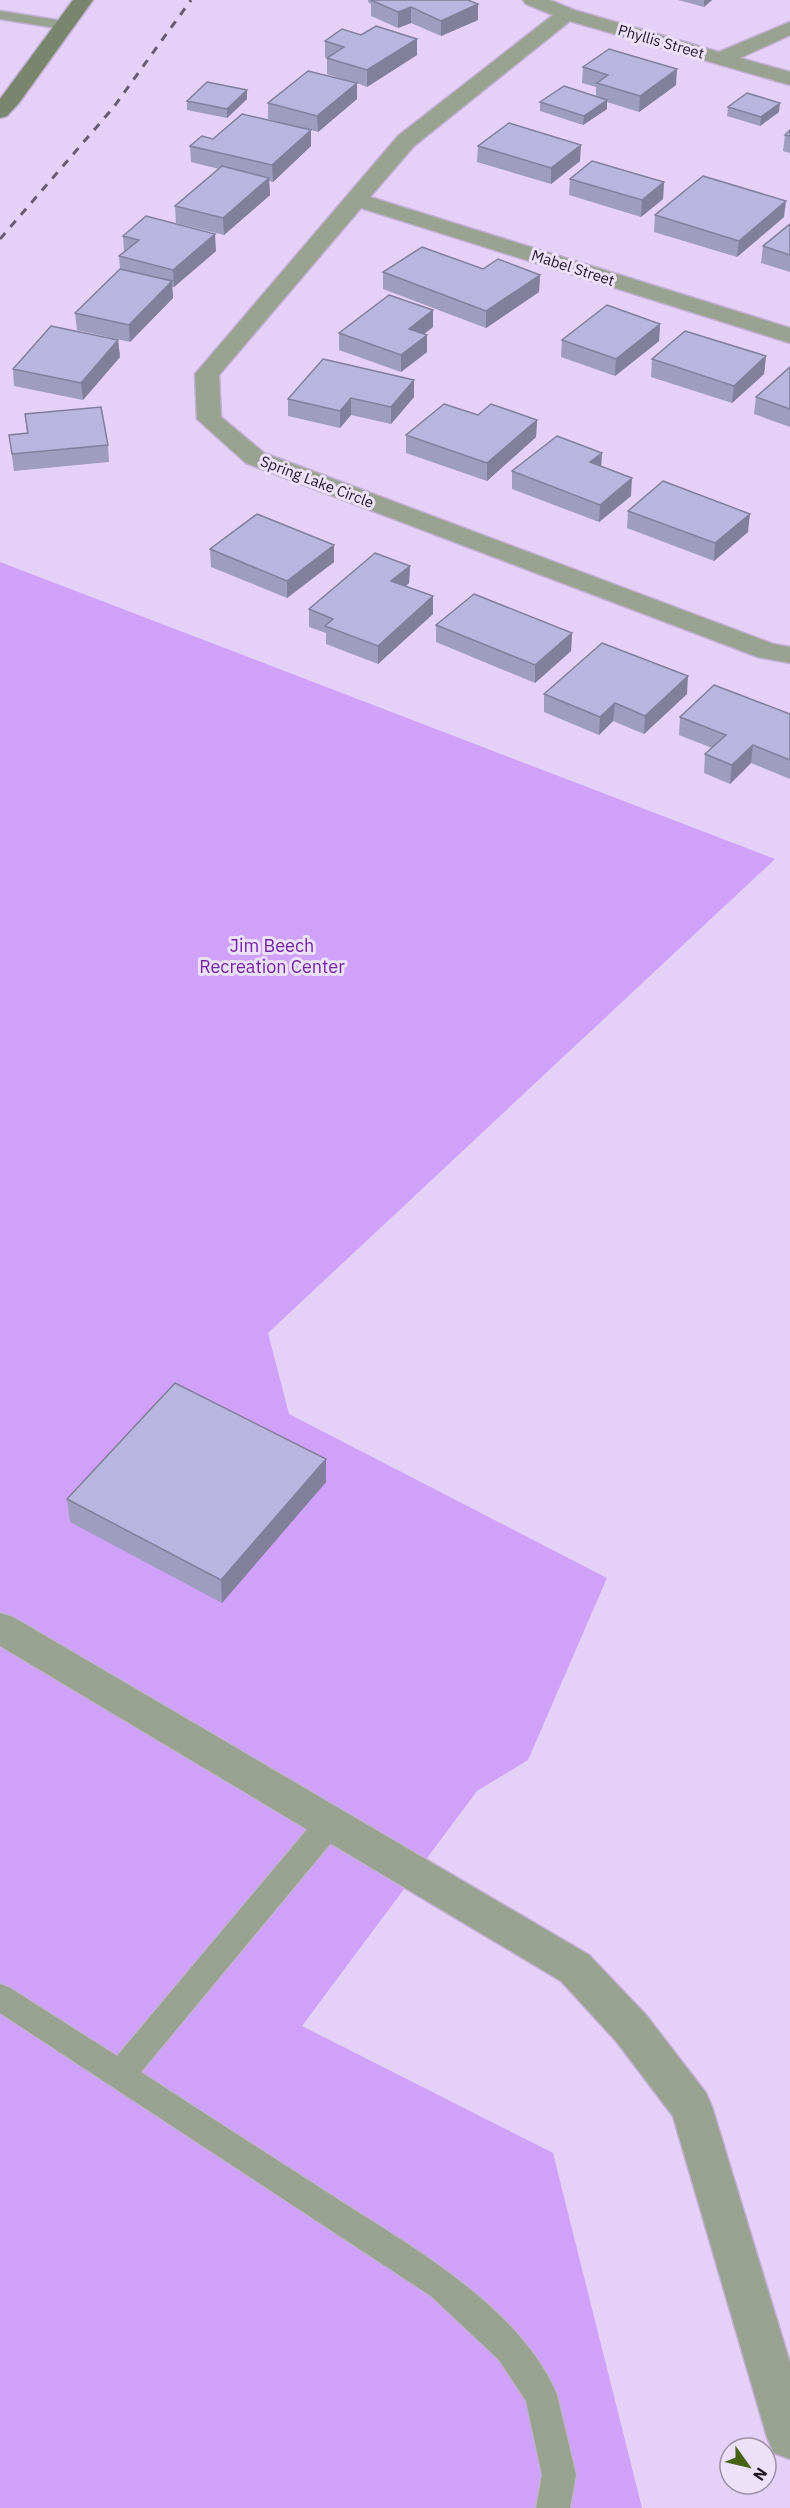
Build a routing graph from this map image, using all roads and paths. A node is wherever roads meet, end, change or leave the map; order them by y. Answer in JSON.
{"nodes":[{"id":1,"x":83,"y":0,"type":"edge"},
{"id":2,"x":533,"y":0,"type":"edge"},
{"id":3,"x":567,"y":14,"type":"junction"},
{"id":4,"x":0,"y":15,"type":"edge"},
{"id":5,"x":63,"y":25,"type":"junction"},
{"id":6,"x":790,"y":28,"type":"edge"},
{"id":7,"x":720,"y":59,"type":"junction"},
{"id":8,"x":790,"y":79,"type":"edge"},
{"id":9,"x":0,"y":112,"type":"edge"},
{"id":10,"x":355,"y":199,"type":"junction"},
{"id":11,"x":790,"y":336,"type":"edge"},
{"id":12,"x":790,"y":655,"type":"edge"},
{"id":13,"x":0,"y":1628,"type":"edge"},
{"id":14,"x":330,"y":1823,"type":"junction"},
{"id":15,"x":0,"y":1997,"type":"edge"},
{"id":16,"x":120,"y":2075,"type":"junction"},
{"id":17,"x":790,"y":2437,"type":"edge"},
{"id":18,"x":553,"y":2508,"type":"edge"}],
"edges":[{"from":1,"to":5,"type":"street"},
{"from":2,"to":3,"type":"street","name":"Phyllis Street"},
{"from":3,"to":7,"type":"street","name":"Phyllis Street"},
{"from":3,"to":10,"type":"street","name":"Spring Lake Circle"},
{"from":4,"to":5,"type":"lane"},
{"from":5,"to":9,"type":"street"},
{"from":6,"to":7,"type":"street"},
{"from":7,"to":8,"type":"street","name":"Phyllis Street"},
{"from":10,"to":11,"type":"street","name":"Mabel Street"},
{"from":10,"to":12,"type":"street","name":"Spring Lake Circle"},
{"from":13,"to":14,"type":"street"},
{"from":14,"to":16,"type":"lane"},
{"from":14,"to":17,"type":"street"},
{"from":15,"to":16,"type":"lane"},
{"from":16,"to":18,"type":"lane"}]}
